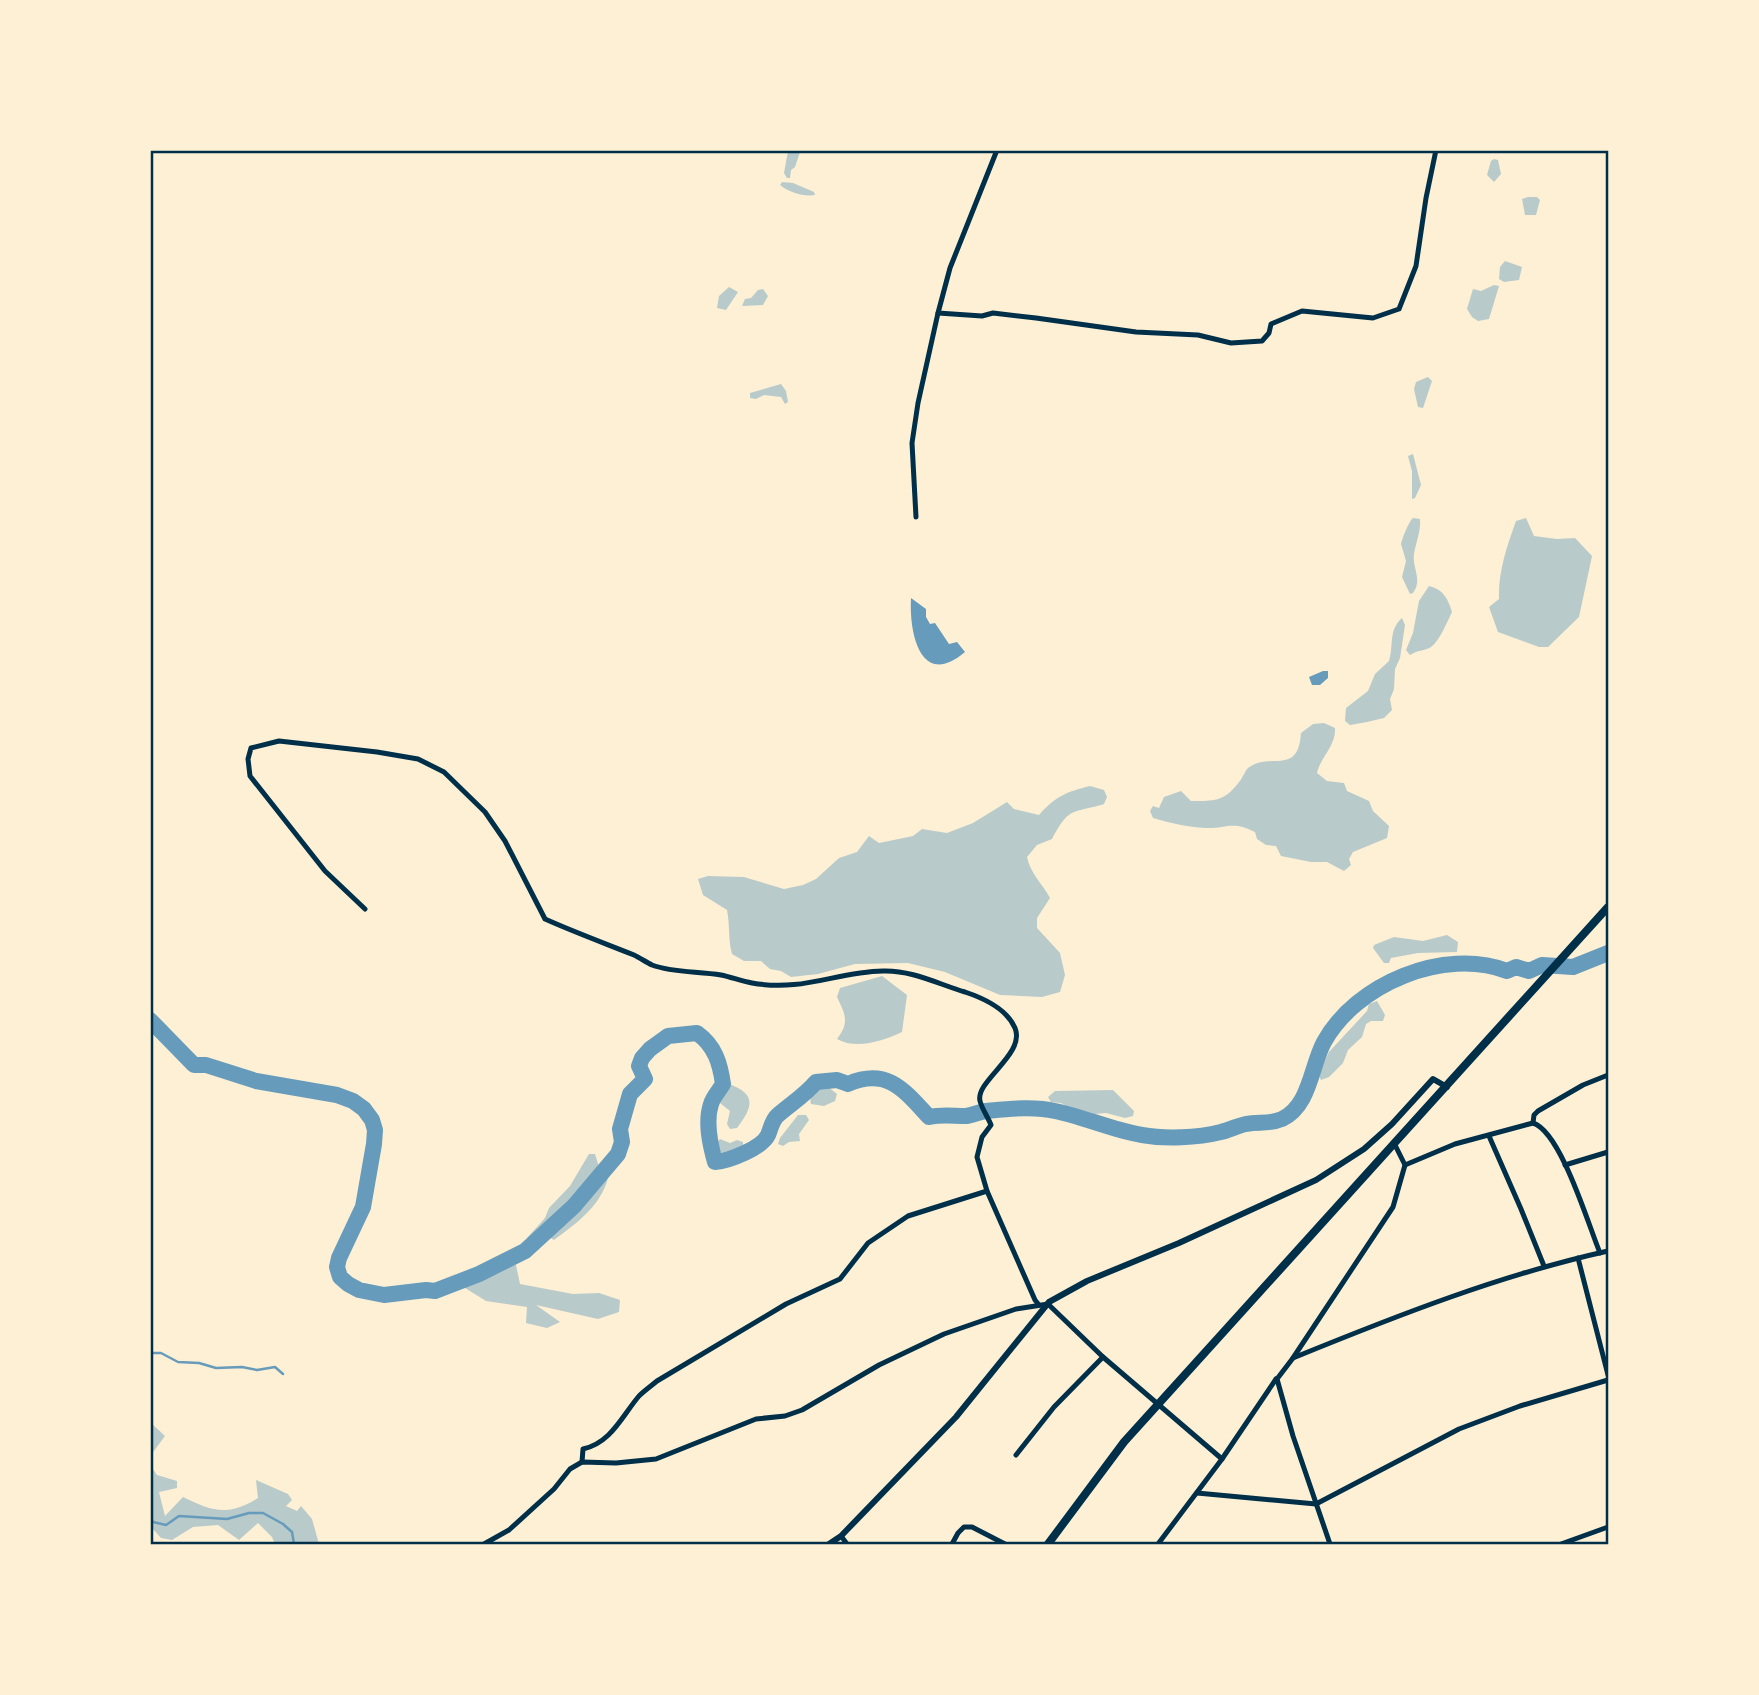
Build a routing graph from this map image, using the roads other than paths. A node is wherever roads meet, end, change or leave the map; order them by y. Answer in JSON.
{"nodes":[{"id":1,"x":997,"y":150,"type":"edge"},
{"id":2,"x":1436,"y":150,"type":"edge"},
{"id":3,"x":938,"y":313,"type":"junction"},
{"id":4,"x":916,"y":517,"type":"dead end"},
{"id":5,"x":1608,"y":907,"type":"edge"},
{"id":6,"x":365,"y":909,"type":"dead end"},
{"id":7,"x":1608,"y":1074,"type":"edge"},
{"id":8,"x":1447,"y":1087,"type":"junction"},
{"id":9,"x":1533,"y":1123,"type":"junction"},
{"id":10,"x":1489,"y":1136,"type":"junction"},
{"id":11,"x":1395,"y":1145,"type":"junction"},
{"id":12,"x":1608,"y":1152,"type":"edge"},
{"id":13,"x":1405,"y":1165,"type":"junction"},
{"id":14,"x":1565,"y":1165,"type":"junction"},
{"id":15,"x":987,"y":1191,"type":"junction"},
{"id":16,"x":1608,"y":1251,"type":"edge"},
{"id":17,"x":1600,"y":1253,"type":"junction"},
{"id":18,"x":1578,"y":1258,"type":"junction"},
{"id":19,"x":1544,"y":1266,"type":"junction"},
{"id":20,"x":1048,"y":1304,"type":"junction"},
{"id":21,"x":1039,"y":1306,"type":"junction"},
{"id":22,"x":1103,"y":1357,"type":"junction"},
{"id":23,"x":1293,"y":1358,"type":"junction"},
{"id":24,"x":1608,"y":1378,"type":"edge"},
{"id":25,"x":1277,"y":1379,"type":"junction"},
{"id":26,"x":1160,"y":1405,"type":"junction"},
{"id":27,"x":1016,"y":1455,"type":"dead end"},
{"id":28,"x":1222,"y":1459,"type":"junction"},
{"id":29,"x":582,"y":1462,"type":"junction"},
{"id":30,"x":1197,"y":1493,"type":"junction"},
{"id":31,"x":1316,"y":1504,"type":"junction"},
{"id":32,"x":1608,"y":1527,"type":"edge"},
{"id":33,"x":841,"y":1536,"type":"junction"},
{"id":34,"x":484,"y":1545,"type":"edge"},
{"id":35,"x":829,"y":1545,"type":"edge"},
{"id":36,"x":847,"y":1545,"type":"edge"},
{"id":37,"x":952,"y":1545,"type":"edge"},
{"id":38,"x":1005,"y":1545,"type":"edge"},
{"id":39,"x":1048,"y":1545,"type":"edge"},
{"id":40,"x":1158,"y":1545,"type":"edge"},
{"id":41,"x":1330,"y":1545,"type":"edge"},
{"id":42,"x":1561,"y":1545,"type":"edge"}],
"edges":[{"from":1,"to":3,"type":"street"},
{"from":2,"to":3,"type":"street"},
{"from":3,"to":4,"type":"street"},
{"from":5,"to":8,"type":"main road"},
{"from":6,"to":15,"type":"street"},
{"from":7,"to":9,"type":"street"},
{"from":8,"to":11,"type":"main road"},
{"from":8,"to":20,"type":"street"},
{"from":9,"to":10,"type":"street"},
{"from":9,"to":14,"type":"street"},
{"from":10,"to":13,"type":"street"},
{"from":10,"to":19,"type":"street"},
{"from":11,"to":13,"type":"street"},
{"from":11,"to":26,"type":"main road"},
{"from":12,"to":14,"type":"street"},
{"from":13,"to":23,"type":"street"},
{"from":14,"to":17,"type":"street"},
{"from":15,"to":21,"type":"street"},
{"from":15,"to":29,"type":"street"},
{"from":16,"to":17,"type":"street"},
{"from":17,"to":18,"type":"street"},
{"from":18,"to":19,"type":"street"},
{"from":18,"to":24,"type":"street"},
{"from":19,"to":23,"type":"street"},
{"from":20,"to":21,"type":"street"},
{"from":20,"to":22,"type":"street"},
{"from":20,"to":33,"type":"street"},
{"from":21,"to":29,"type":"street"},
{"from":22,"to":26,"type":"street"},
{"from":22,"to":27,"type":"street"},
{"from":23,"to":25,"type":"street"},
{"from":24,"to":31,"type":"street"},
{"from":25,"to":28,"type":"street"},
{"from":25,"to":31,"type":"street"},
{"from":26,"to":28,"type":"street"},
{"from":26,"to":39,"type":"main road"},
{"from":28,"to":30,"type":"street"},
{"from":29,"to":34,"type":"street"},
{"from":30,"to":31,"type":"street"},
{"from":30,"to":40,"type":"street"},
{"from":31,"to":41,"type":"street"},
{"from":32,"to":42,"type":"street"},
{"from":33,"to":35,"type":"street"},
{"from":33,"to":36,"type":"street"},
{"from":37,"to":38,"type":"street"}]}
